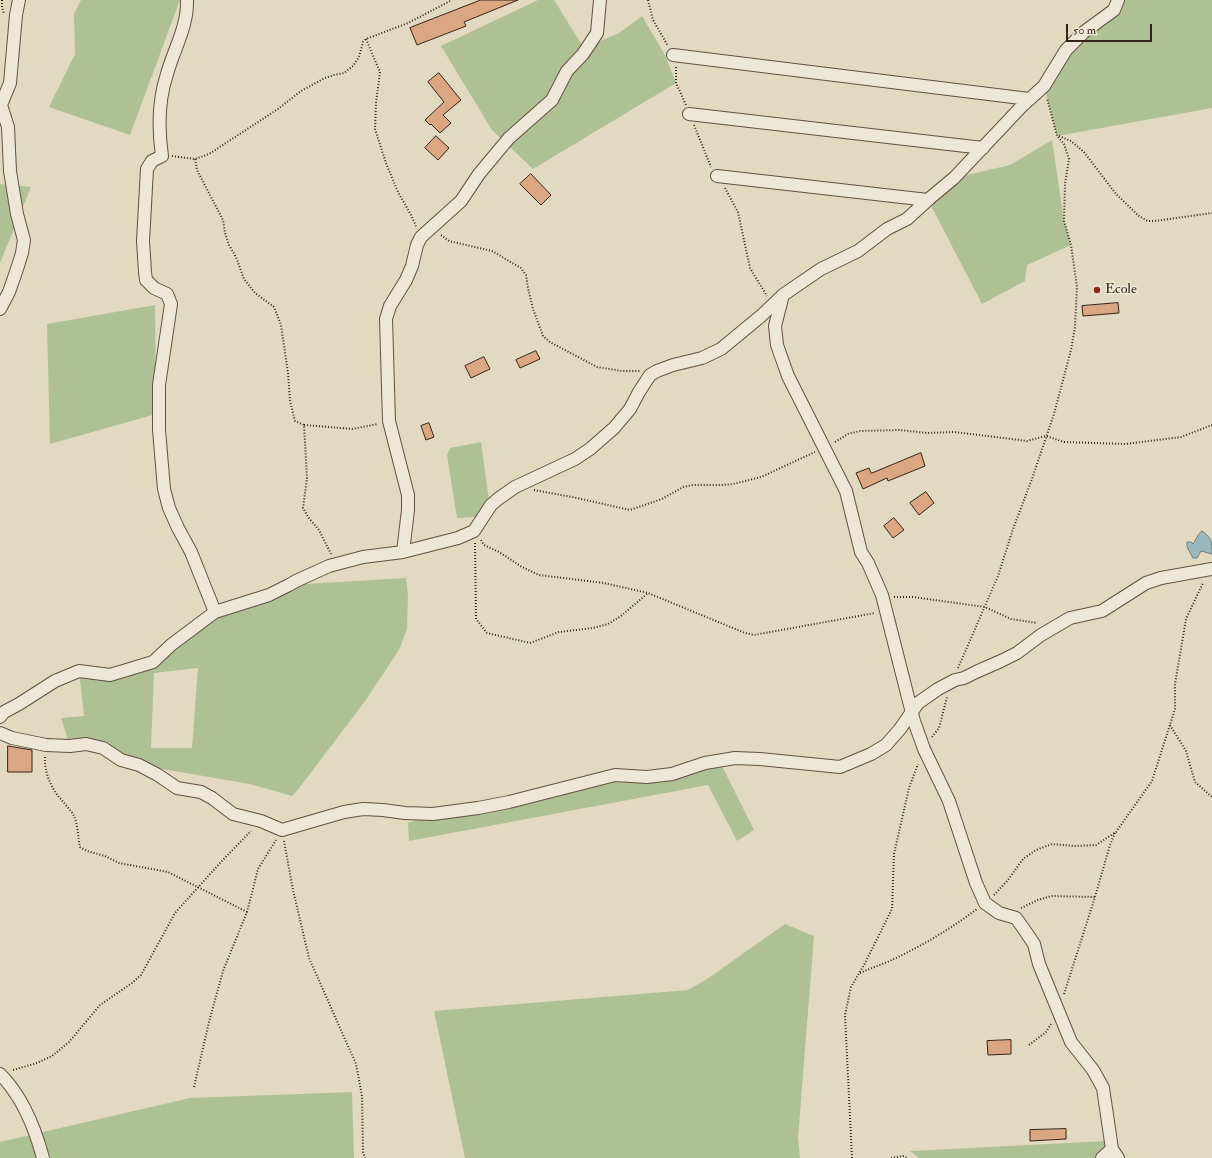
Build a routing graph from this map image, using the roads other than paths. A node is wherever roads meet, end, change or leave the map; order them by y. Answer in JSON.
{"nodes":[{"id":1,"x":19,"y":0,"type":"edge"},
{"id":2,"x":187,"y":0,"type":"edge"},
{"id":3,"x":600,"y":0,"type":"edge"},
{"id":4,"x":1118,"y":0,"type":"edge"},
{"id":5,"x":672,"y":55,"type":"road end"},
{"id":6,"x":1029,"y":99,"type":"junction"},
{"id":7,"x":690,"y":114,"type":"road end"},
{"id":8,"x":983,"y":148,"type":"junction"},
{"id":9,"x":717,"y":176,"type":"road end"},
{"id":10,"x":928,"y":200,"type":"junction"},
{"id":11,"x":783,"y":295,"type":"junction"},
{"id":12,"x":0,"y":309,"type":"edge"},
{"id":13,"x":403,"y":552,"type":"junction"},
{"id":14,"x":1211,"y":569,"type":"edge"},
{"id":15,"x":215,"y":612,"type":"junction"},
{"id":16,"x":912,"y":711,"type":"junction"},
{"id":17,"x":0,"y":718,"type":"edge"},
{"id":18,"x":0,"y":733,"type":"edge"},
{"id":19,"x":0,"y":1074,"type":"edge"},
{"id":20,"x":1115,"y":1154,"type":"edge"},
{"id":21,"x":43,"y":1158,"type":"edge"},
{"id":22,"x":1102,"y":1158,"type":"edge"}],
"edges":[{"from":1,"to":12,"type":"street"},
{"from":2,"to":15,"type":"street"},
{"from":3,"to":13,"type":"street"},
{"from":4,"to":6,"type":"street"},
{"from":5,"to":6,"type":"street"},
{"from":6,"to":8,"type":"street"},
{"from":7,"to":8,"type":"street"},
{"from":8,"to":10,"type":"street"},
{"from":9,"to":10,"type":"street"},
{"from":10,"to":11,"type":"street"},
{"from":11,"to":13,"type":"street"},
{"from":11,"to":16,"type":"street"},
{"from":13,"to":15,"type":"street"},
{"from":14,"to":16,"type":"street"},
{"from":15,"to":17,"type":"street"},
{"from":16,"to":18,"type":"street"},
{"from":16,"to":20,"type":"street"},
{"from":19,"to":21,"type":"street"},
{"from":20,"to":22,"type":"street"}]}
